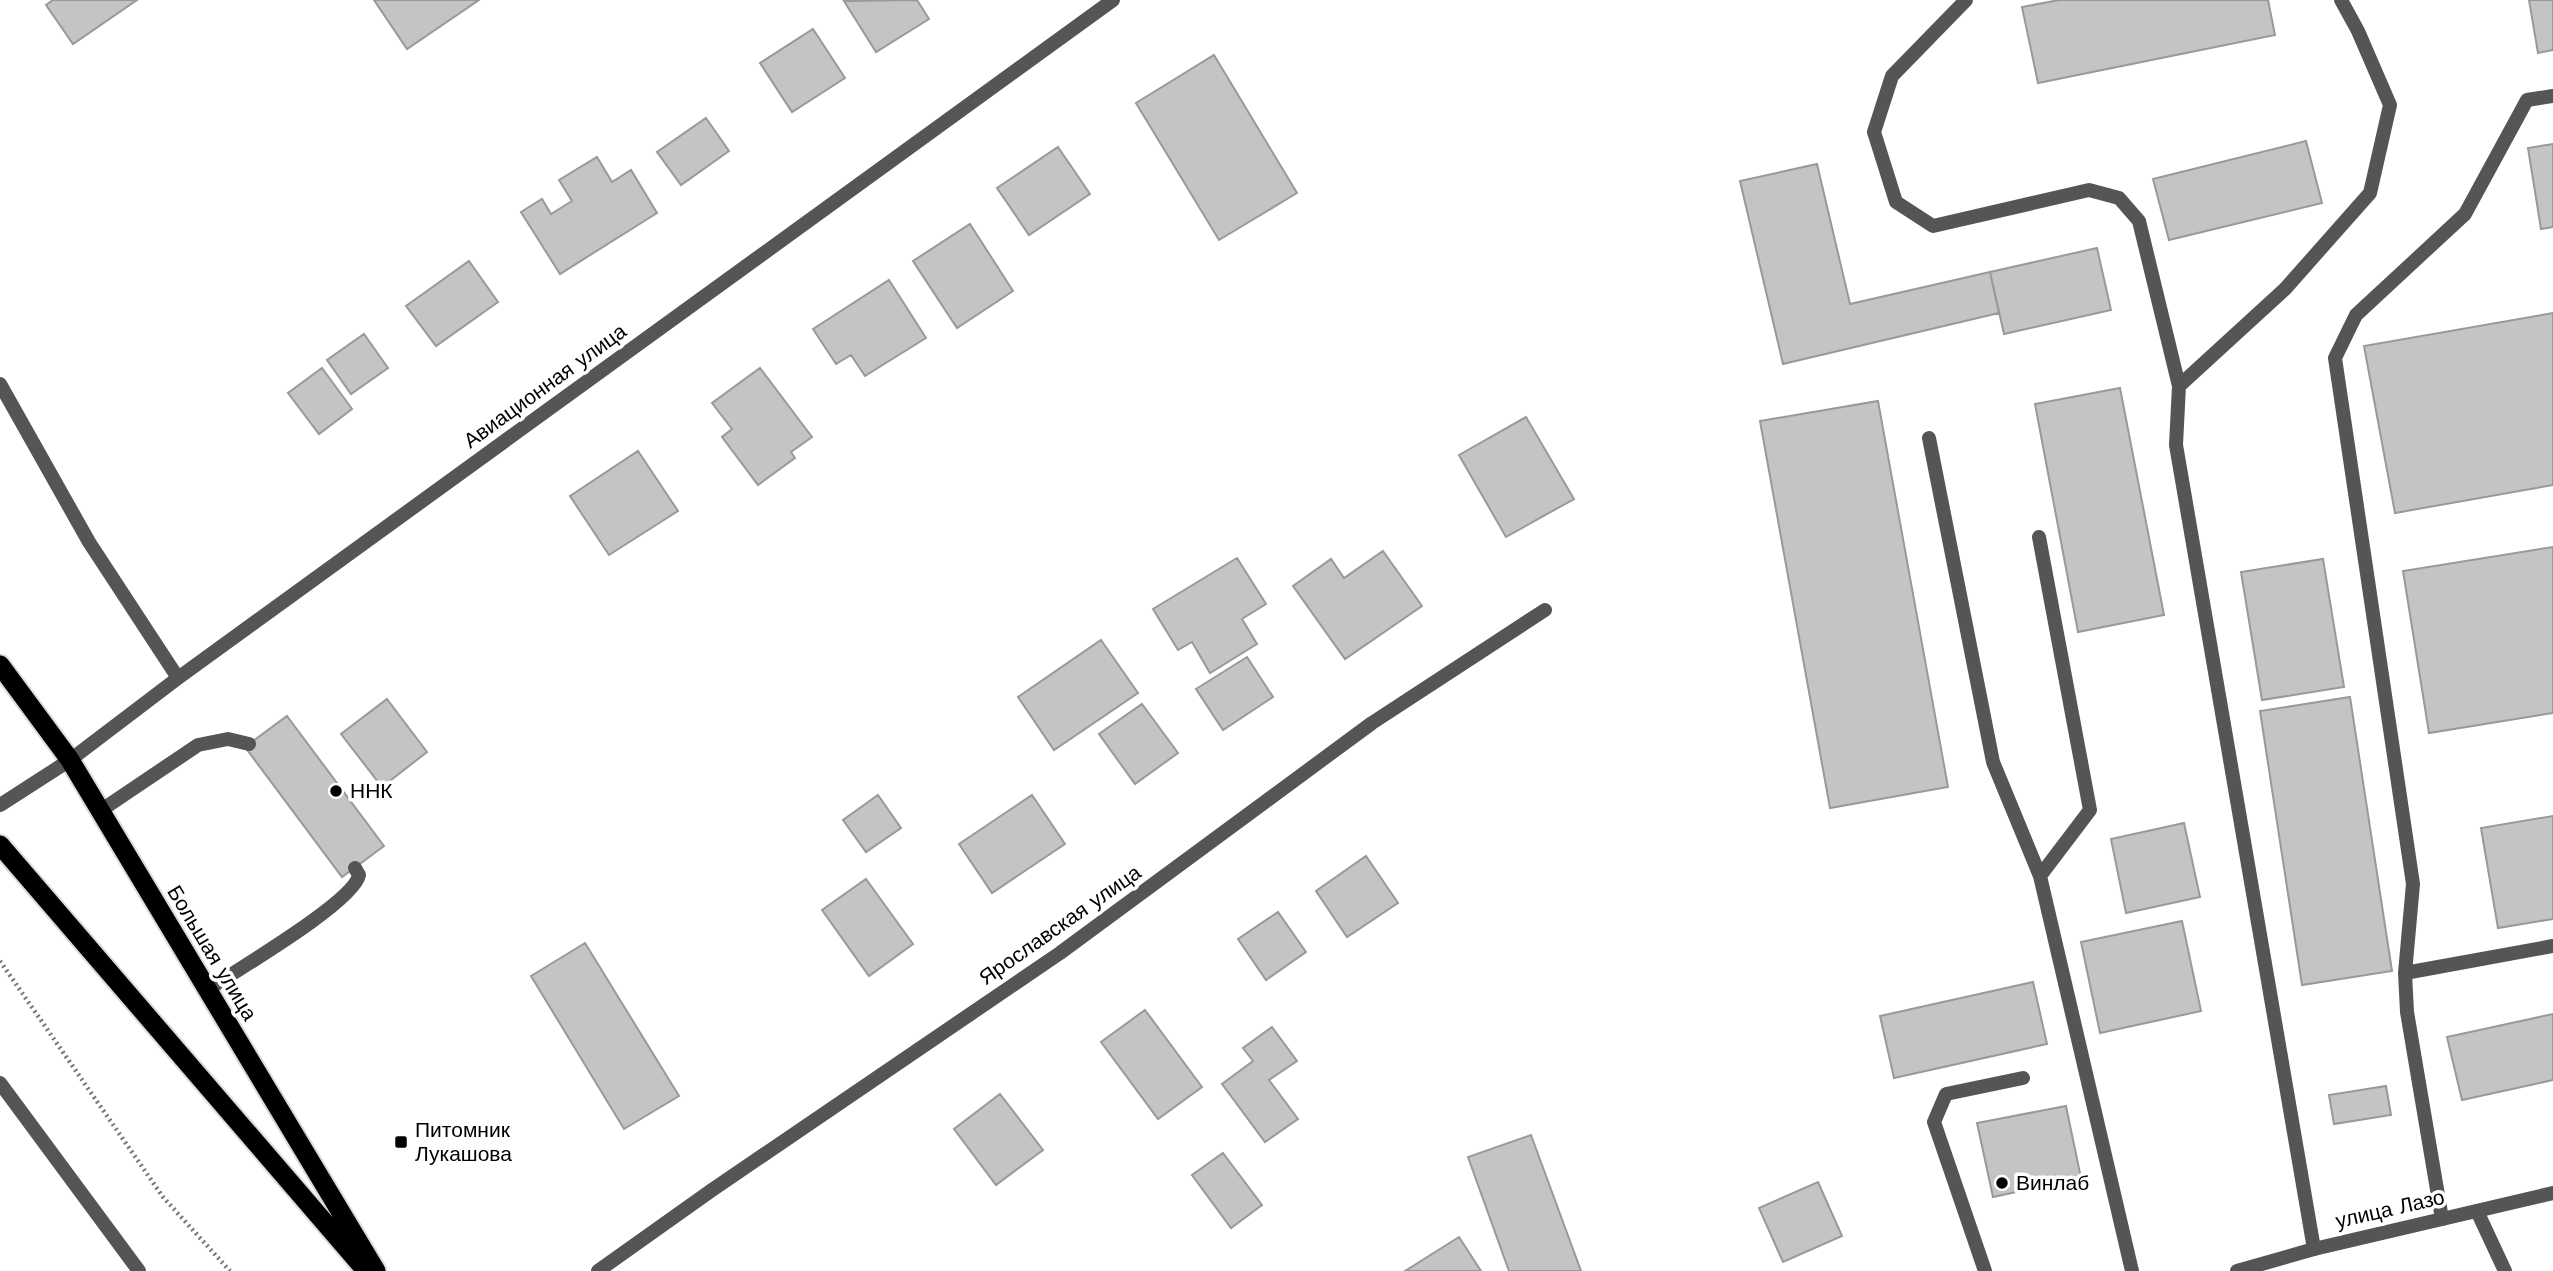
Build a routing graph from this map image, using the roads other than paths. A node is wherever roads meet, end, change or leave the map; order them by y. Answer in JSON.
{"nodes":[{"id":1,"x":1113,"y":0,"type":"edge"},
{"id":2,"x":1966,"y":0,"type":"edge"},
{"id":3,"x":2341,"y":0,"type":"edge"},
{"id":4,"x":2553,"y":96,"type":"edge"},
{"id":5,"x":0,"y":384,"type":"edge"},
{"id":6,"x":2179,"y":386,"type":"junction"},
{"id":7,"x":1929,"y":438,"type":"dead end"},
{"id":8,"x":2039,"y":537,"type":"dead end"},
{"id":9,"x":1545,"y":610,"type":"dead end"},
{"id":10,"x":0,"y":665,"type":"edge"},
{"id":11,"x":178,"y":678,"type":"junction"},
{"id":12,"x":249,"y":744,"type":"dead end"},
{"id":13,"x":70,"y":760,"type":"junction"},
{"id":14,"x":0,"y":804,"type":"edge"},
{"id":15,"x":100,"y":811,"type":"junction"},
{"id":16,"x":0,"y":845,"type":"edge"},
{"id":17,"x":355,"y":868,"type":"dead end"},
{"id":18,"x":2040,"y":876,"type":"junction"},
{"id":19,"x":2553,"y":946,"type":"edge"},
{"id":20,"x":2405,"y":972,"type":"junction"},
{"id":21,"x":207,"y":989,"type":"junction"},
{"id":22,"x":2023,"y":1078,"type":"dead end"},
{"id":23,"x":0,"y":1083,"type":"edge"},
{"id":24,"x":2553,"y":1193,"type":"edge"},
{"id":25,"x":2477,"y":1211,"type":"junction"},
{"id":26,"x":2442,"y":1219,"type":"junction"},
{"id":27,"x":2314,"y":1248,"type":"junction"},
{"id":28,"x":139,"y":1271,"type":"edge"},
{"id":29,"x":366,"y":1271,"type":"edge"},
{"id":30,"x":376,"y":1271,"type":"edge"},
{"id":31,"x":598,"y":1271,"type":"edge"},
{"id":32,"x":1985,"y":1271,"type":"edge"},
{"id":33,"x":2133,"y":1271,"type":"edge"},
{"id":34,"x":2237,"y":1271,"type":"edge"},
{"id":35,"x":2505,"y":1271,"type":"edge"}],
"edges":[{"from":1,"to":11,"type":"street","name":"Авиационная улица"},
{"from":2,"to":6,"type":"street"},
{"from":3,"to":6,"type":"street"},
{"from":4,"to":20,"type":"street"},
{"from":5,"to":11,"type":"street"},
{"from":6,"to":27,"type":"street"},
{"from":7,"to":18,"type":"street"},
{"from":8,"to":18,"type":"street"},
{"from":9,"to":31,"type":"street","name":"Ярославская улица"},
{"from":10,"to":13,"type":"highway","name":"Большая улица"},
{"from":11,"to":13,"type":"street","name":"Авиационная улица"},
{"from":12,"to":15,"type":"street"},
{"from":13,"to":14,"type":"street","name":"Авиационная улица"},
{"from":13,"to":15,"type":"highway","name":"Большая улица"},
{"from":15,"to":21,"type":"highway","name":"Большая улица"},
{"from":16,"to":29,"type":"highway"},
{"from":17,"to":21,"type":"street"},
{"from":18,"to":33,"type":"street"},
{"from":19,"to":20,"type":"street"},
{"from":20,"to":26,"type":"street"},
{"from":21,"to":30,"type":"highway","name":"Большая улица"},
{"from":22,"to":32,"type":"street"},
{"from":23,"to":28,"type":"street"},
{"from":24,"to":25,"type":"street","name":"улица Лазо"},
{"from":25,"to":26,"type":"street","name":"улица Лазо"},
{"from":25,"to":35,"type":"street"},
{"from":26,"to":27,"type":"street","name":"улица Лазо"},
{"from":27,"to":34,"type":"street","name":"улица Лазо"}]}
